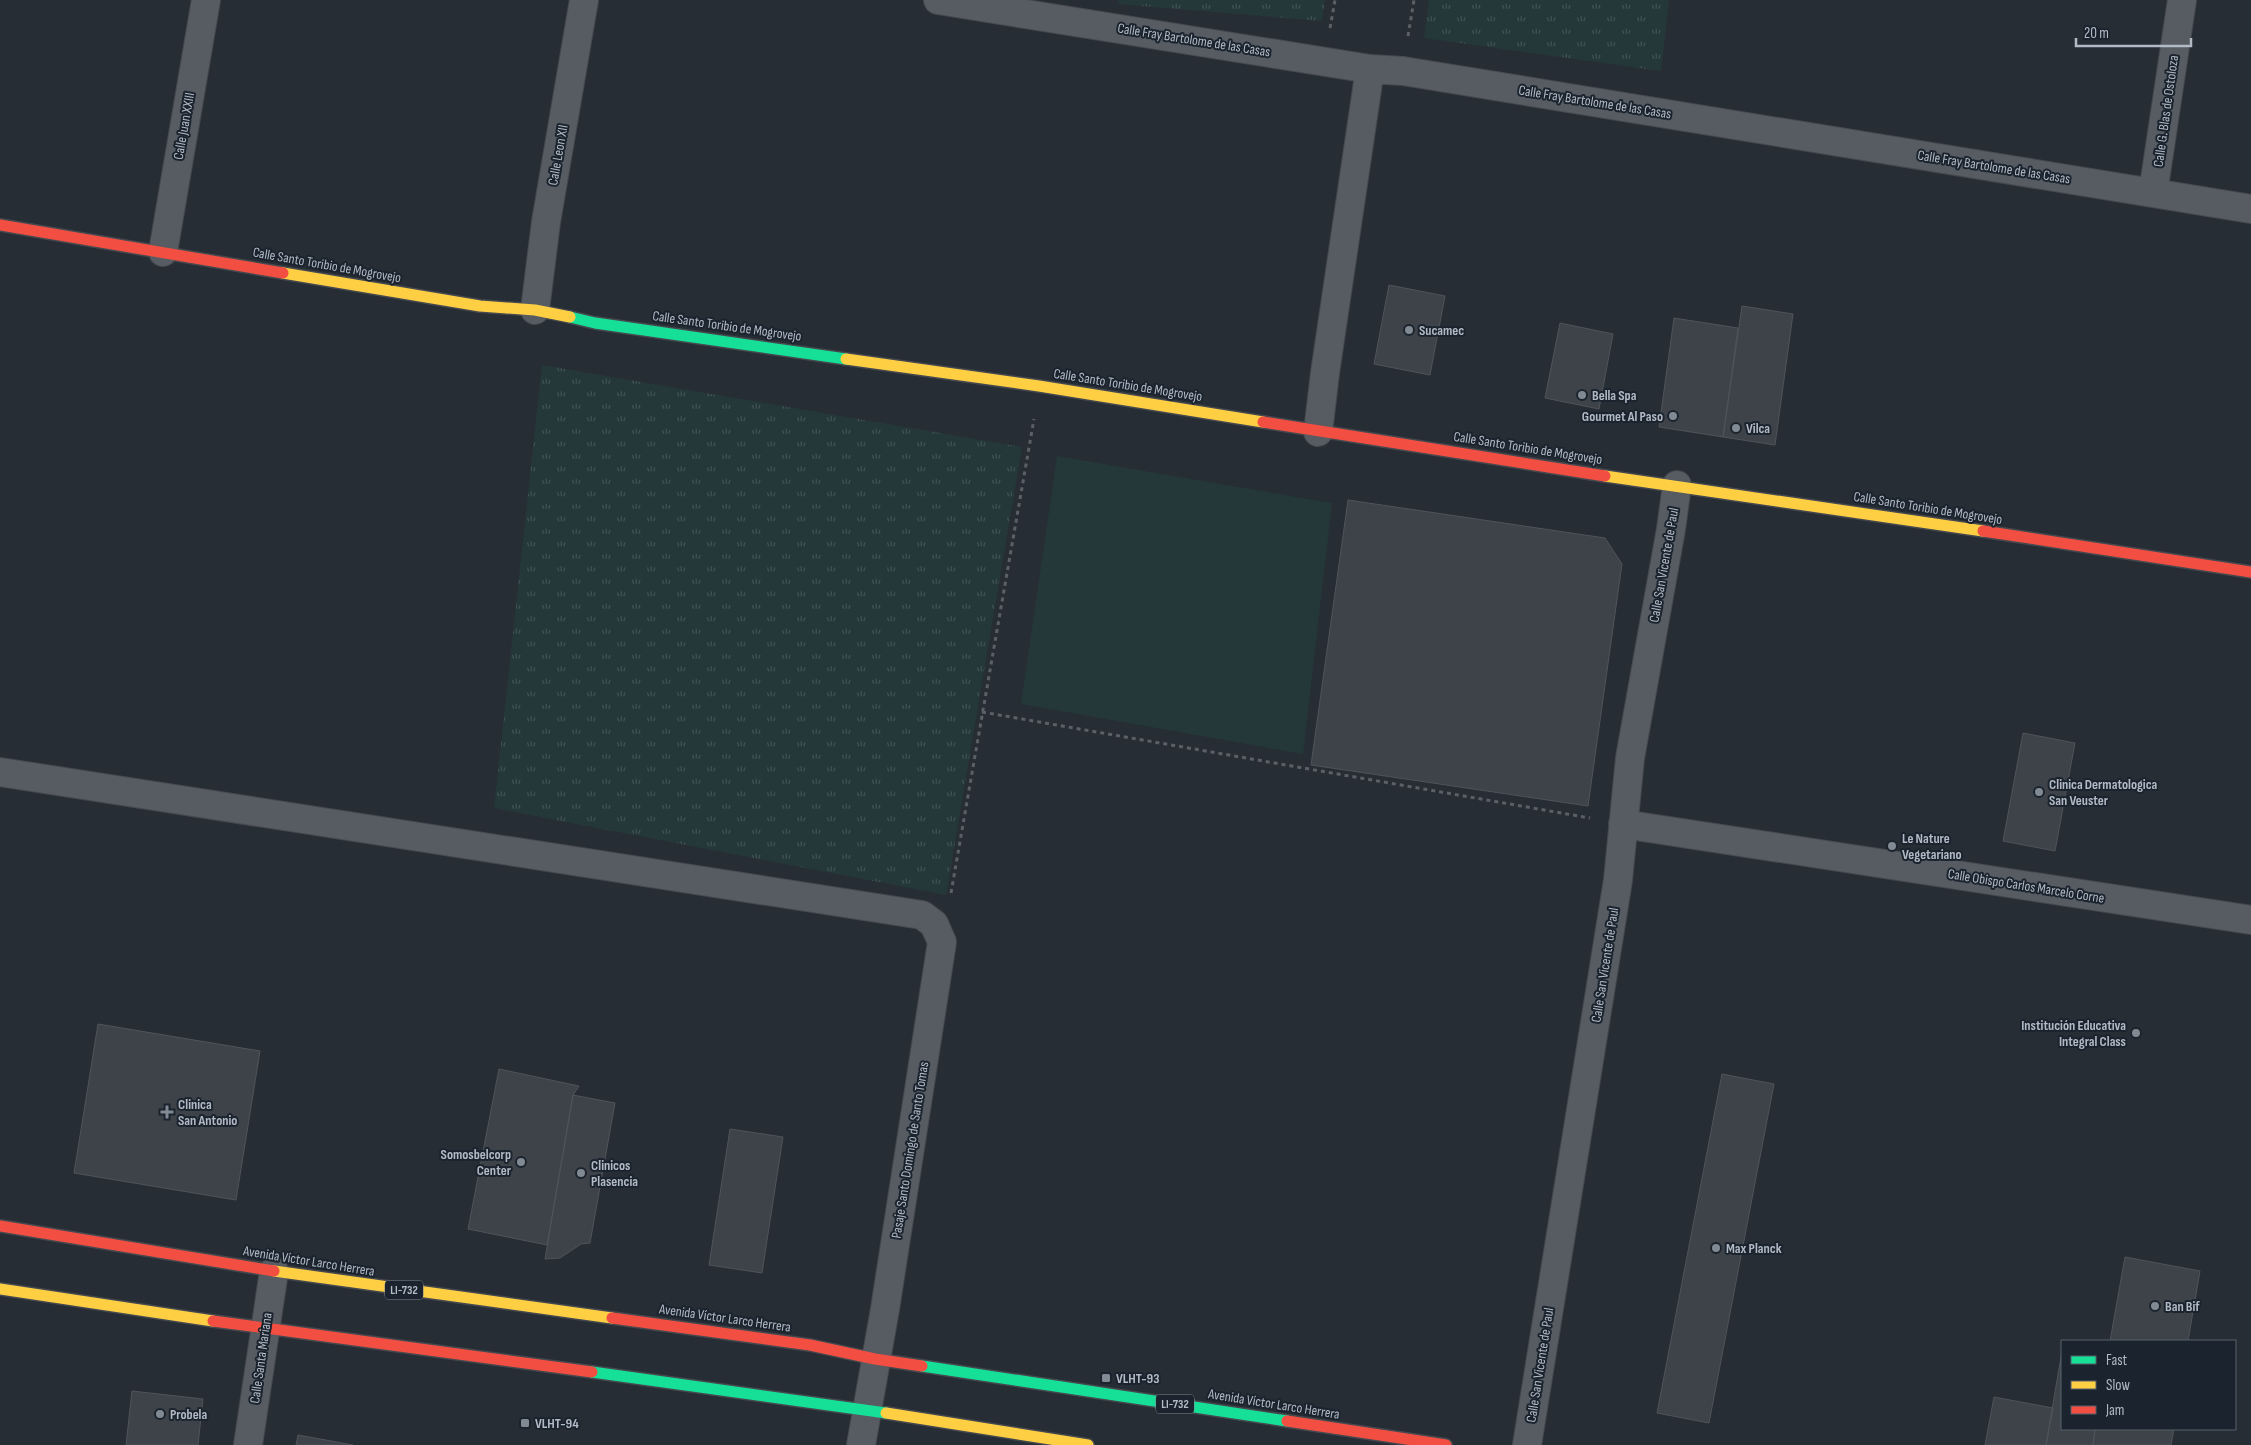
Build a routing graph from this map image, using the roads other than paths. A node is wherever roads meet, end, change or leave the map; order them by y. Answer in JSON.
{"nodes":[{"id":1,"x":206,"y":0,"type":"edge"},
{"id":2,"x":584,"y":0,"type":"edge"},
{"id":3,"x":938,"y":0,"type":"edge"},
{"id":4,"x":2182,"y":0,"type":"edge"},
{"id":5,"x":1370,"y":69,"type":"junction"},
{"id":6,"x":2154,"y":193,"type":"junction"},
{"id":7,"x":2251,"y":209,"type":"edge"},
{"id":8,"x":0,"y":226,"type":"edge"},
{"id":9,"x":163,"y":252,"type":"junction"},
{"id":10,"x":535,"y":310,"type":"junction"},
{"id":11,"x":1318,"y":432,"type":"junction"},
{"id":12,"x":1677,"y":485,"type":"junction"},
{"id":13,"x":2251,"y":572,"type":"edge"},
{"id":14,"x":0,"y":772,"type":"edge"},
{"id":15,"x":1623,"y":824,"type":"junction"},
{"id":16,"x":2251,"y":920,"type":"edge"},
{"id":17,"x":0,"y":1226,"type":"edge"},
{"id":18,"x":274,"y":1271,"type":"junction"},
{"id":19,"x":0,"y":1289,"type":"edge"},
{"id":20,"x":266,"y":1328,"type":"junction"},
{"id":21,"x":875,"y":1359,"type":"junction"},
{"id":22,"x":867,"y":1411,"type":"junction"},
{"id":23,"x":248,"y":1445,"type":"edge"},
{"id":24,"x":861,"y":1445,"type":"edge"},
{"id":25,"x":1088,"y":1445,"type":"edge"},
{"id":26,"x":1446,"y":1445,"type":"edge"},
{"id":27,"x":1527,"y":1445,"type":"edge"}],
"edges":[{"from":1,"to":9,"type":"street","name":"Calle Juan XXIII"},
{"from":2,"to":10,"type":"street","name":"Calle Leon XII"},
{"from":3,"to":5,"type":"street","name":"Calle Fray Bartolome de las Casas"},
{"from":4,"to":6,"type":"street","name":"Calle G. Blas de Ostoloza"},
{"from":5,"to":6,"type":"street","name":"Calle Fray Bartolome de las Casas"},
{"from":5,"to":11,"type":"street"},
{"from":6,"to":7,"type":"street","name":"Calle Fray Bartolome de las Casas"},
{"from":8,"to":9,"type":"main road","name":"Calle Santo Toribio de Mogrovejo"},
{"from":9,"to":10,"type":"main road","name":"Calle Santo Toribio de Mogrovejo"},
{"from":10,"to":11,"type":"main road","name":"Calle Santo Toribio de Mogrovejo"},
{"from":11,"to":12,"type":"main road","name":"Calle Santo Toribio de Mogrovejo"},
{"from":12,"to":13,"type":"main road","name":"Calle Santo Toribio de Mogrovejo"},
{"from":12,"to":15,"type":"street","name":"Calle San Vicente de Paul"},
{"from":14,"to":21,"type":"street","name":"Pasaje Santo Domingo de Santo Tomas"},
{"from":15,"to":16,"type":"street","name":"Calle Obispo Carlos Marcelo Corne"},
{"from":15,"to":27,"type":"street","name":"Calle San Vicente de Paul"},
{"from":17,"to":18,"type":"main road","name":"Avenida Víctor Larco Herrera","number":"LI-732"},
{"from":18,"to":20,"type":"street","name":"Calle Santa Mariana"},
{"from":18,"to":21,"type":"main road","name":"Avenida Víctor Larco Herrera","number":"LI-732"},
{"from":19,"to":20,"type":"main road"},
{"from":20,"to":22,"type":"main road"},
{"from":20,"to":23,"type":"street","name":"Calle Santa Mariana"},
{"from":21,"to":22,"type":"street","name":"Pasaje Santo Domingo de Santo Tomas"},
{"from":21,"to":26,"type":"main road","name":"Avenida Víctor Larco Herrera","number":"LI-732"},
{"from":22,"to":24,"type":"street","name":"Pasaje Santo Domingo de Santo Tomas"},
{"from":22,"to":25,"type":"main road"}]}
